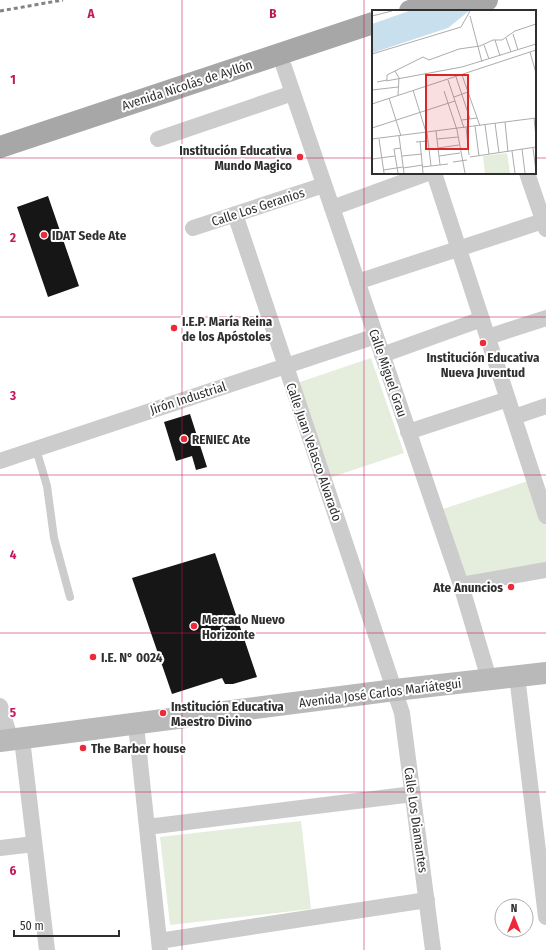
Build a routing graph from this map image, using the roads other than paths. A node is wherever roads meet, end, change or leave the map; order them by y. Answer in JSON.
{"nodes":[{"id":1,"x":443,"y":0,"type":"edge"},
{"id":2,"x":413,"y":10,"type":"edge"},
{"id":3,"x":372,"y":23,"type":"edge"},
{"id":4,"x":372,"y":37,"type":"edge"},
{"id":5,"x":284,"y":67,"type":"junction"},
{"id":6,"x":293,"y":93,"type":"junction"},
{"id":7,"x":158,"y":140,"type":"dead end"},
{"id":8,"x":0,"y":147,"type":"edge"},
{"id":9,"x":0,"y":160,"type":"edge"},
{"id":10,"x":425,"y":174,"type":"edge"},
{"id":11,"x":434,"y":174,"type":"edge"},
{"id":12,"x":527,"y":174,"type":"edge"},
{"id":13,"x":324,"y":185,"type":"junction"},
{"id":14,"x":332,"y":208,"type":"junction"},
{"id":15,"x":235,"y":214,"type":"junction"},
{"id":16,"x":545,"y":225,"type":"edge"},
{"id":17,"x":193,"y":228,"type":"dead end"},
{"id":18,"x":459,"y":249,"type":"junction"},
{"id":19,"x":357,"y":282,"type":"junction"},
{"id":20,"x":546,"y":318,"type":"edge"},
{"id":21,"x":482,"y":319,"type":"junction"},
{"id":22,"x":376,"y":336,"type":"junction"},
{"id":23,"x":488,"y":338,"type":"junction"},
{"id":24,"x":382,"y":355,"type":"junction"},
{"id":25,"x":286,"y":366,"type":"junction"},
{"id":26,"x":508,"y":399,"type":"junction"},
{"id":27,"x":546,"y":406,"type":"edge"},
{"id":28,"x":514,"y":417,"type":"junction"},
{"id":29,"x":408,"y":432,"type":"junction"},
{"id":30,"x":36,"y":449,"type":"junction"},
{"id":31,"x":0,"y":460,"type":"edge"},
{"id":32,"x":542,"y":490,"type":"edge"},
{"id":33,"x":546,"y":516,"type":"edge"},
{"id":34,"x":546,"y":570,"type":"edge"},
{"id":35,"x":461,"y":585,"type":"junction"},
{"id":36,"x":70,"y":597,"type":"dead end"},
{"id":37,"x":546,"y":672,"type":"edge"},
{"id":38,"x":517,"y":676,"type":"junction"},
{"id":39,"x":489,"y":679,"type":"junction"},
{"id":40,"x":395,"y":690,"type":"junction"},
{"id":41,"x":0,"y":706,"type":"edge"},
{"id":42,"x":136,"y":725,"type":"junction"},
{"id":43,"x":11,"y":740,"type":"edge"},
{"id":44,"x":413,"y":794,"type":"junction"},
{"id":45,"x":147,"y":827,"type":"junction"},
{"id":46,"x":34,"y":844,"type":"junction"},
{"id":47,"x":0,"y":848,"type":"edge"},
{"id":48,"x":427,"y":900,"type":"junction"},
{"id":49,"x":546,"y":917,"type":"edge"},
{"id":50,"x":160,"y":945,"type":"edge"},
{"id":51,"x":47,"y":950,"type":"edge"},
{"id":52,"x":433,"y":950,"type":"edge"}],
"edges":[{"from":1,"to":2,"type":"main road"},
{"from":3,"to":8,"type":"main road","name":"Avenida Nicolás de Ayllón"},
{"from":4,"to":5,"type":"main road","name":"Avenida Nicolás de Ayllón"},
{"from":5,"to":6,"type":"street","name":"Calle Miguel Grau"},
{"from":5,"to":9,"type":"main road","name":"Avenida Nicolás de Ayllón"},
{"from":6,"to":7,"type":"street"},
{"from":6,"to":13,"type":"street","name":"Calle Miguel Grau"},
{"from":10,"to":14,"type":"street"},
{"from":11,"to":18,"type":"street"},
{"from":12,"to":16,"type":"street"},
{"from":13,"to":14,"type":"street","name":"Calle Miguel Grau"},
{"from":13,"to":15,"type":"street","name":"Calle Los Geranios"},
{"from":14,"to":19,"type":"street","name":"Calle Miguel Grau"},
{"from":15,"to":17,"type":"street","name":"Calle Los Geranios"},
{"from":15,"to":25,"type":"street","name":"Calle Juan Velasco Alvarado"},
{"from":16,"to":18,"type":"street"},
{"from":18,"to":19,"type":"street"},
{"from":18,"to":21,"type":"street"},
{"from":19,"to":22,"type":"street","name":"Calle Miguel Grau"},
{"from":20,"to":23,"type":"street"},
{"from":21,"to":23,"type":"street"},
{"from":21,"to":24,"type":"street"},
{"from":22,"to":24,"type":"street","name":"Calle Miguel Grau"},
{"from":22,"to":25,"type":"street","name":"Jirón Industrial"},
{"from":23,"to":26,"type":"street"},
{"from":24,"to":29,"type":"street","name":"Calle Miguel Grau"},
{"from":25,"to":30,"type":"street","name":"Jirón Industrial"},
{"from":25,"to":40,"type":"street","name":"Calle Juan Velasco Alvarado"},
{"from":26,"to":28,"type":"street"},
{"from":26,"to":29,"type":"street"},
{"from":27,"to":28,"type":"street"},
{"from":28,"to":32,"type":"street"},
{"from":29,"to":35,"type":"street","name":"Calle Miguel Grau"},
{"from":30,"to":31,"type":"street","name":"Jirón Industrial"},
{"from":30,"to":36,"type":"lane"},
{"from":32,"to":33,"type":"street"},
{"from":34,"to":35,"type":"street"},
{"from":35,"to":39,"type":"street","name":"Calle Miguel Grau"},
{"from":37,"to":38,"type":"street","name":"Avenida José Carlos Mariátegui"},
{"from":38,"to":39,"type":"street","name":"Avenida José Carlos Mariátegui"},
{"from":38,"to":49,"type":"street"},
{"from":39,"to":40,"type":"street","name":"Avenida José Carlos Mariátegui"},
{"from":40,"to":42,"type":"street","name":"Avenida José Carlos Mariátegui"},
{"from":40,"to":44,"type":"street","name":"Calle Los Diamantes"},
{"from":41,"to":43,"type":"street"},
{"from":42,"to":43,"type":"street","name":"Avenida José Carlos Mariátegui"},
{"from":42,"to":45,"type":"street"},
{"from":43,"to":46,"type":"street"},
{"from":44,"to":45,"type":"street"},
{"from":44,"to":48,"type":"street","name":"Calle Los Diamantes"},
{"from":45,"to":50,"type":"street"},
{"from":46,"to":47,"type":"street"},
{"from":46,"to":51,"type":"street"},
{"from":48,"to":50,"type":"street"},
{"from":48,"to":52,"type":"street","name":"Calle Los Diamantes"}]}
